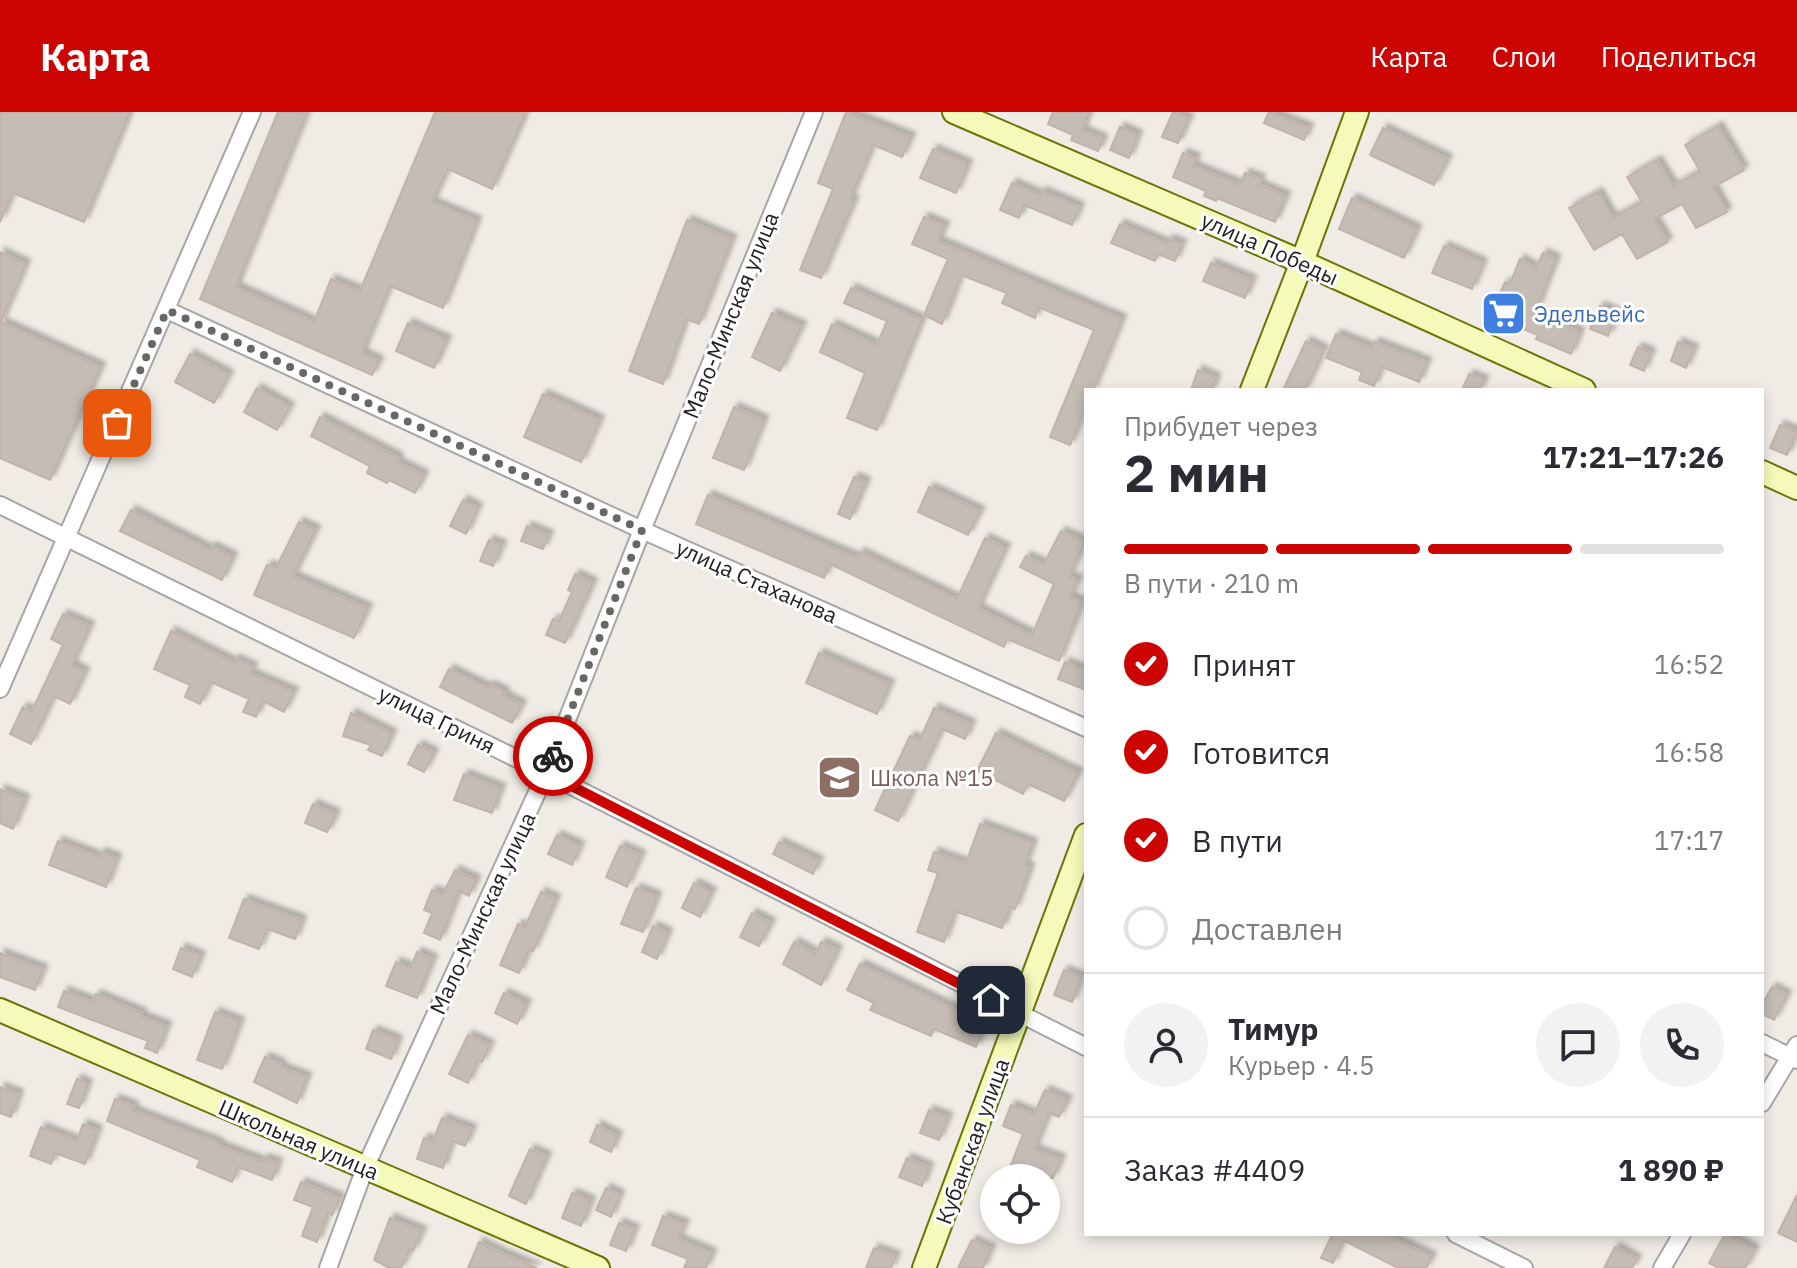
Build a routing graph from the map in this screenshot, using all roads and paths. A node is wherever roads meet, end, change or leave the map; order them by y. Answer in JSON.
{"nodes":[{"id":1,"x":252,"y":112,"type":"edge"},
{"id":2,"x":814,"y":112,"type":"edge"},
{"id":3,"x":954,"y":112,"type":"edge"},
{"id":4,"x":1357,"y":112,"type":"edge"},
{"id":5,"x":1302,"y":262,"type":"junction"},
{"id":6,"x":167,"y":310,"type":"junction"},
{"id":7,"x":1253,"y":388,"type":"edge"},
{"id":8,"x":1580,"y":388,"type":"edge"},
{"id":9,"x":1764,"y":473,"type":"edge"},
{"id":10,"x":1797,"y":488,"type":"edge"},
{"id":11,"x":0,"y":505,"type":"edge"},
{"id":12,"x":642,"y":530,"type":"junction"},
{"id":13,"x":67,"y":537,"type":"junction"},
{"id":14,"x":0,"y":689,"type":"edge"},
{"id":15,"x":1084,"y":727,"type":"edge"},
{"id":16,"x":546,"y":773,"type":"junction"},
{"id":17,"x":1084,"y":840,"type":"edge"},
{"id":18,"x":0,"y":1010,"type":"edge"},
{"id":19,"x":1019,"y":1014,"type":"junction"},
{"id":20,"x":1764,"y":1044,"type":"edge"},
{"id":21,"x":1084,"y":1046,"type":"edge"},
{"id":22,"x":1795,"y":1054,"type":"edge"},
{"id":23,"x":1764,"y":1100,"type":"edge"},
{"id":24,"x":365,"y":1168,"type":"junction"},
{"id":25,"x":1460,"y":1236,"type":"edge"},
{"id":26,"x":1681,"y":1236,"type":"edge"},
{"id":27,"x":328,"y":1268,"type":"edge"},
{"id":28,"x":598,"y":1268,"type":"edge"},
{"id":29,"x":924,"y":1268,"type":"edge"},
{"id":30,"x":1524,"y":1268,"type":"edge"},
{"id":31,"x":1662,"y":1268,"type":"edge"}],
"edges":[{"from":1,"to":6,"type":"street"},
{"from":2,"to":12,"type":"street","name":"Мало-Минская улица"},
{"from":3,"to":5,"type":"street","name":"улица Победы"},
{"from":4,"to":5,"type":"street"},
{"from":5,"to":7,"type":"street"},
{"from":5,"to":8,"type":"street","name":"улица Победы"},
{"from":6,"to":12,"type":"street","name":"улица Стаханова"},
{"from":6,"to":13,"type":"street"},
{"from":9,"to":10,"type":"street"},
{"from":11,"to":13,"type":"street","name":"улица Гриня"},
{"from":12,"to":15,"type":"street","name":"улица Стаханова"},
{"from":12,"to":16,"type":"street","name":"Мало-Минская улица"},
{"from":13,"to":14,"type":"street"},
{"from":13,"to":16,"type":"street","name":"улица Гриня"},
{"from":16,"to":19,"type":"street","name":"улица Гриня"},
{"from":16,"to":24,"type":"street","name":"Мало-Минская улица"},
{"from":17,"to":19,"type":"street","name":"Кубанская улица"},
{"from":18,"to":24,"type":"street","name":"Школьная улица"},
{"from":19,"to":21,"type":"street","name":"улица Гриня"},
{"from":19,"to":29,"type":"street","name":"Кубанская улица"},
{"from":20,"to":22,"type":"street"},
{"from":22,"to":23,"type":"street"},
{"from":24,"to":27,"type":"street","name":"Мало-Минская улица"},
{"from":24,"to":28,"type":"street","name":"Школьная улица"},
{"from":25,"to":30,"type":"street"},
{"from":26,"to":31,"type":"street"}]}
